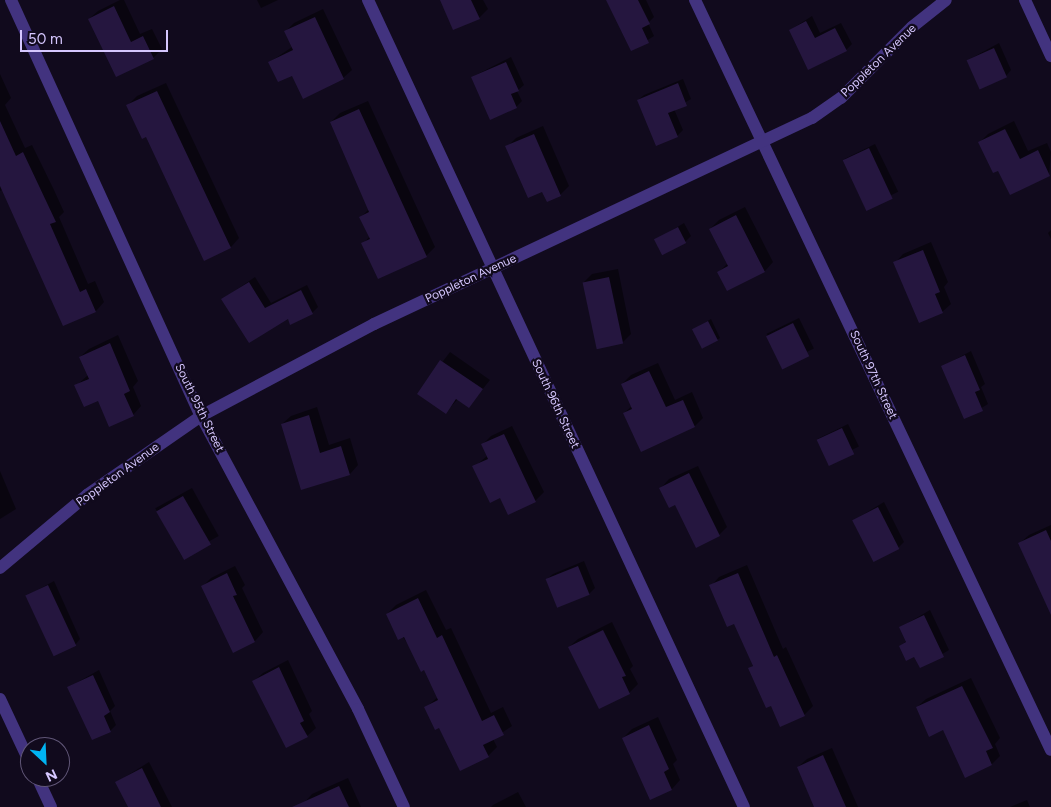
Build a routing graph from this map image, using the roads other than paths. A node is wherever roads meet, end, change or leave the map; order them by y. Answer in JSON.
{"nodes":[{"id":1,"x":11,"y":0,"type":"edge"},
{"id":2,"x":368,"y":0,"type":"edge"},
{"id":3,"x":695,"y":0,"type":"edge"},
{"id":4,"x":946,"y":0,"type":"edge"},
{"id":5,"x":1024,"y":0,"type":"edge"},
{"id":6,"x":1051,"y":56,"type":"edge"},
{"id":7,"x":763,"y":143,"type":"junction"},
{"id":8,"x":492,"y":269,"type":"junction"},
{"id":9,"x":201,"y":416,"type":"junction"},
{"id":10,"x":0,"y":568,"type":"edge"},
{"id":11,"x":0,"y":700,"type":"edge"},
{"id":12,"x":20,"y":742,"type":"edge"},
{"id":13,"x":1051,"y":750,"type":"edge"},
{"id":14,"x":42,"y":787,"type":"edge"},
{"id":15,"x":51,"y":807,"type":"edge"},
{"id":16,"x":404,"y":807,"type":"edge"},
{"id":17,"x":744,"y":807,"type":"edge"}],
"edges":[{"from":1,"to":9,"type":"street","name":"South 95th Street"},
{"from":2,"to":8,"type":"street","name":"South 96th Street"},
{"from":3,"to":7,"type":"street","name":"South 97th Street"},
{"from":4,"to":7,"type":"street","name":"Poppleton Avenue"},
{"from":5,"to":6,"type":"street"},
{"from":7,"to":8,"type":"street","name":"Poppleton Avenue"},
{"from":7,"to":13,"type":"street","name":"South 97th Street"},
{"from":8,"to":9,"type":"street","name":"Poppleton Avenue"},
{"from":8,"to":17,"type":"street","name":"South 96th Street"},
{"from":9,"to":10,"type":"street","name":"Poppleton Avenue"},
{"from":9,"to":16,"type":"street","name":"South 95th Street"},
{"from":11,"to":12,"type":"street"},
{"from":14,"to":15,"type":"street"}]}
